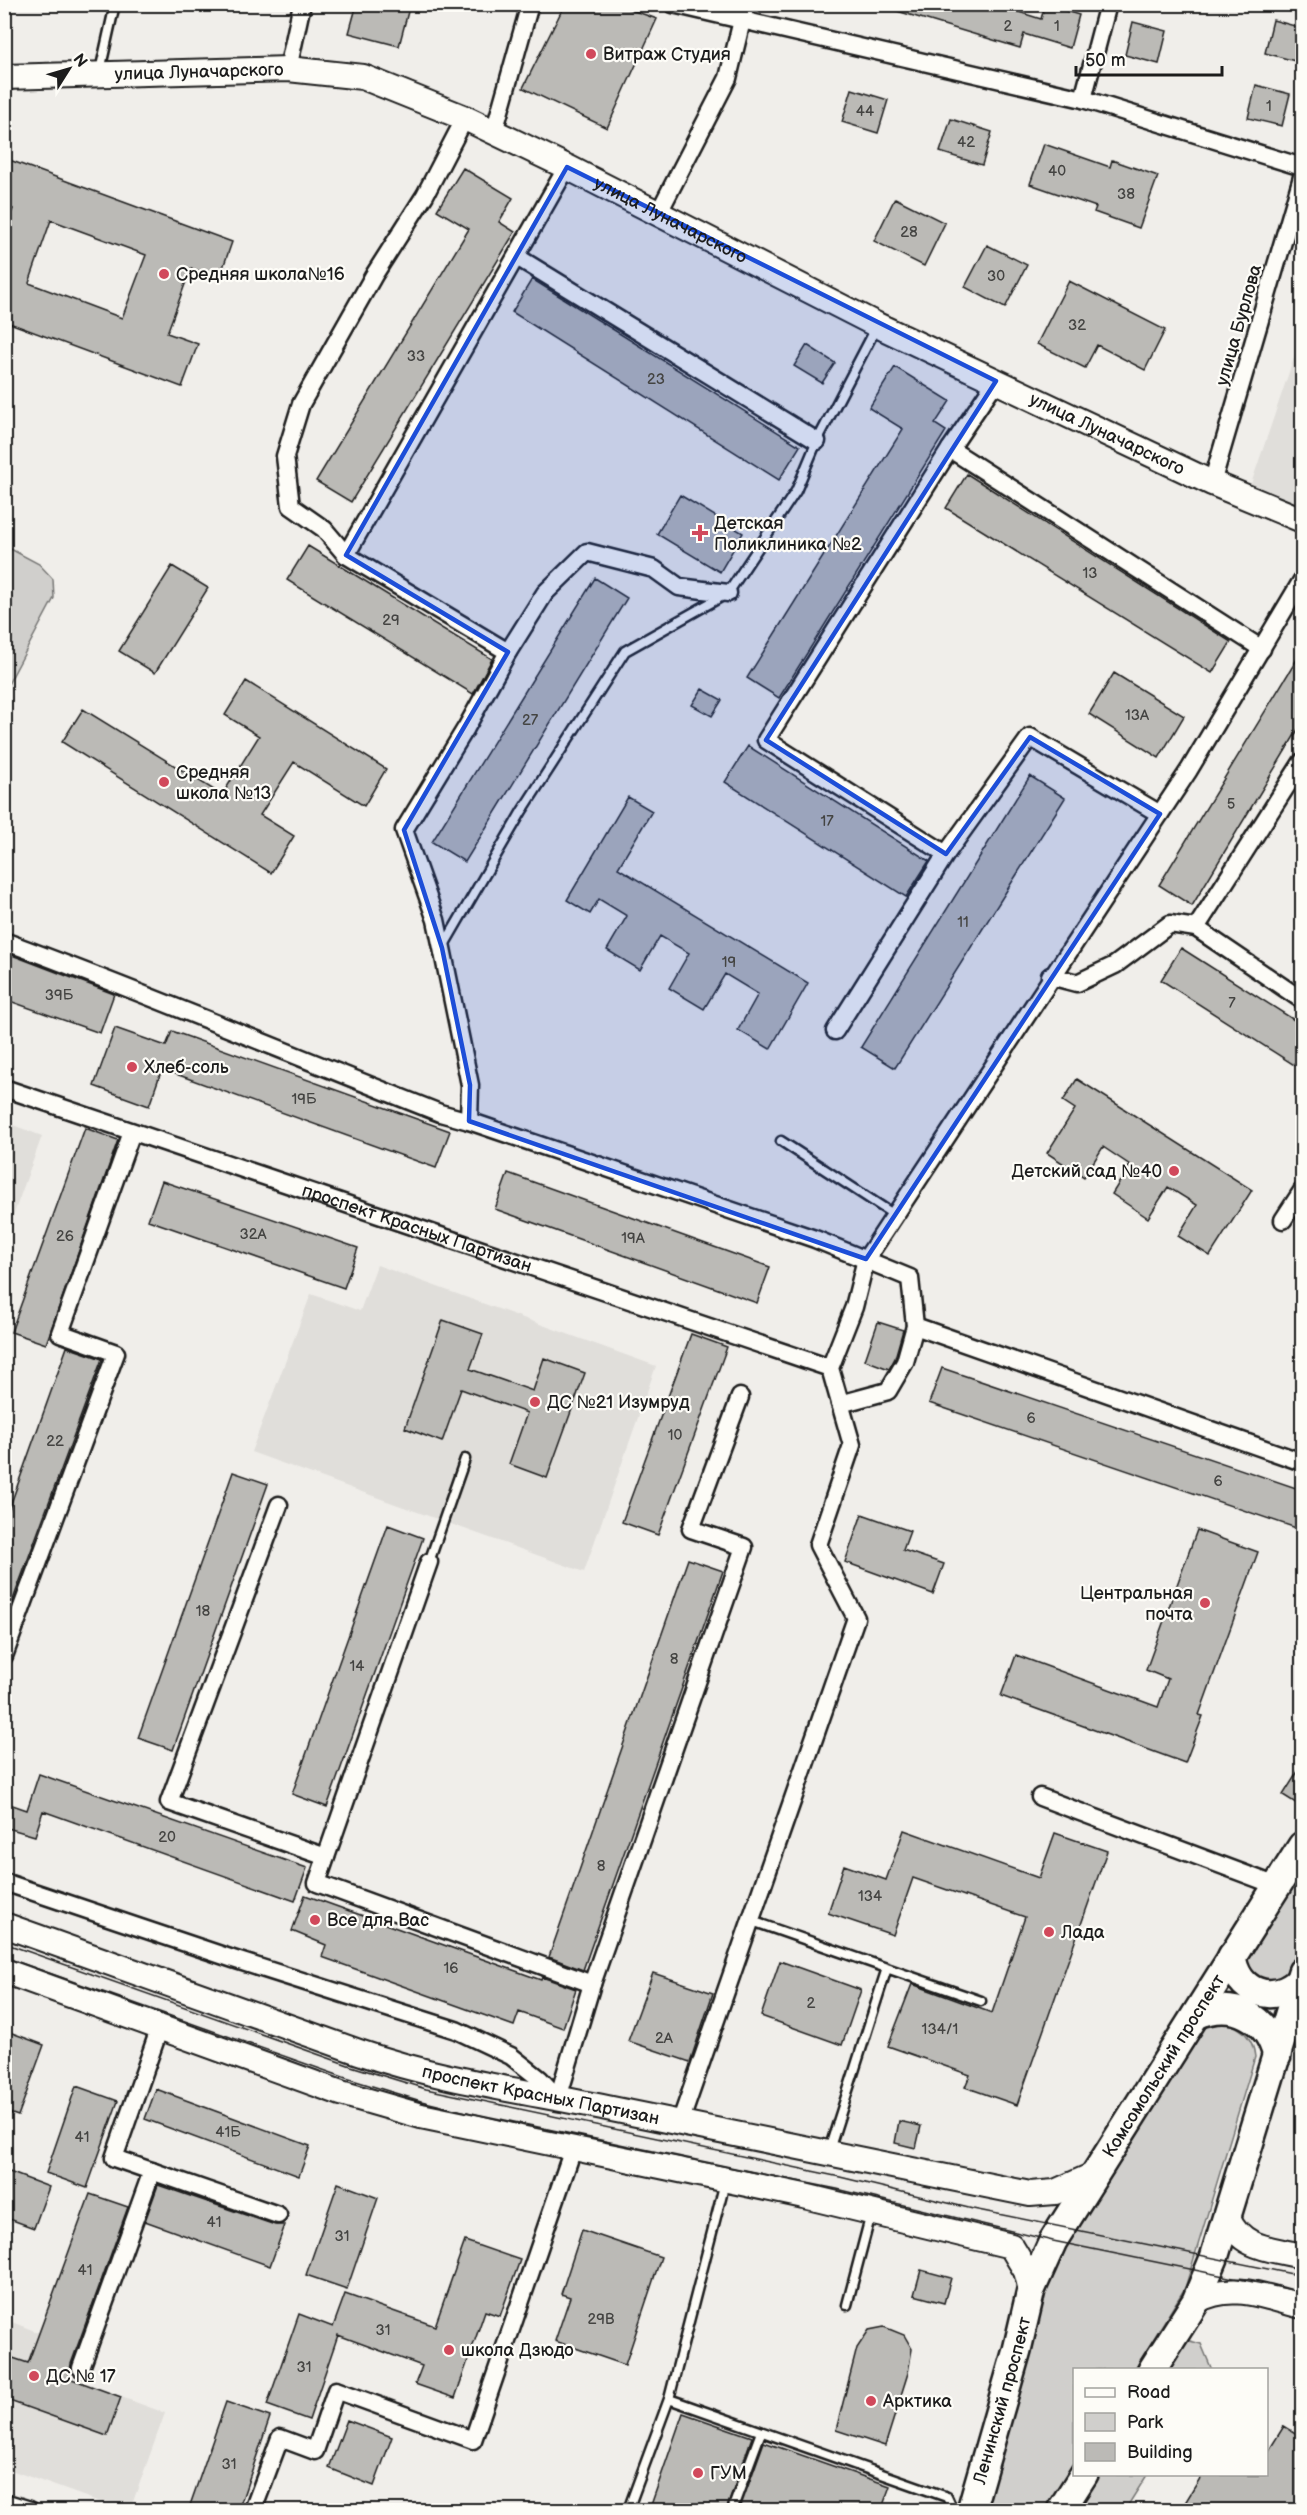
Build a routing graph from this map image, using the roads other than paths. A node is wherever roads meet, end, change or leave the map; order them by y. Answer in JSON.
{"nodes":[{"id":1,"x":116,"y":4,"type":"edge"},
{"id":2,"x":302,"y":4,"type":"edge"},
{"id":3,"x":530,"y":4,"type":"edge"},
{"id":4,"x":673,"y":4,"type":"edge"},
{"id":5,"x":746,"y":4,"type":"edge"},
{"id":6,"x":1108,"y":4,"type":"edge"},
{"id":7,"x":741,"y":21,"type":"junction"},
{"id":8,"x":288,"y":69,"type":"junction"},
{"id":9,"x":99,"y":75,"type":"junction"},
{"id":10,"x":4,"y":77,"type":"edge"},
{"id":11,"x":1083,"y":99,"type":"junction"},
{"id":12,"x":465,"y":118,"type":"junction"},
{"id":13,"x":494,"y":132,"type":"junction"},
{"id":14,"x":567,"y":167,"type":"junction"},
{"id":15,"x":1302,"y":167,"type":"edge"},
{"id":16,"x":1302,"y":177,"type":"edge"},
{"id":17,"x":658,"y":214,"type":"junction"},
{"id":18,"x":518,"y":257,"type":"junction"},
{"id":19,"x":877,"y":325,"type":"junction"},
{"id":20,"x":996,"y":381,"type":"junction"},
{"id":21,"x":817,"y":441,"type":"junction"},
{"id":22,"x":950,"y":449,"type":"junction"},
{"id":23,"x":1212,"y":483,"type":"junction"},
{"id":24,"x":1302,"y":520,"type":"edge"},
{"id":25,"x":346,"y":555,"type":"junction"},
{"id":26,"x":1302,"y":580,"type":"edge"},
{"id":27,"x":728,"y":593,"type":"junction"},
{"id":28,"x":1262,"y":649,"type":"junction"},
{"id":29,"x":508,"y":652,"type":"junction"},
{"id":30,"x":1302,"y":762,"type":"edge"},
{"id":31,"x":1160,"y":814,"type":"junction"},
{"id":32,"x":946,"y":854,"type":"junction"},
{"id":33,"x":1196,"y":928,"type":"junction"},
{"id":34,"x":4,"y":941,"type":"edge"},
{"id":35,"x":442,"y":948,"type":"junction"},
{"id":36,"x":1050,"y":976,"type":"junction"},
{"id":37,"x":1302,"y":1000,"type":"edge"},
{"id":38,"x":835,"y":1030,"type":"dead end"},
{"id":39,"x":4,"y":1088,"type":"edge"},
{"id":40,"x":470,"y":1121,"type":"junction"},
{"id":41,"x":132,"y":1132,"type":"junction"},
{"id":42,"x":781,"y":1141,"type":"dead end"},
{"id":43,"x":1302,"y":1191,"type":"edge"},
{"id":44,"x":893,"y":1214,"type":"junction"},
{"id":45,"x":1283,"y":1220,"type":"dead end"},
{"id":46,"x":866,"y":1259,"type":"junction"},
{"id":47,"x":915,"y":1326,"type":"junction"},
{"id":48,"x":830,"y":1368,"type":"junction"},
{"id":49,"x":740,"y":1397,"type":"dead end"},
{"id":50,"x":840,"y":1404,"type":"junction"},
{"id":51,"x":465,"y":1459,"type":"dead end"},
{"id":52,"x":1301,"y":1459,"type":"edge"},
{"id":53,"x":279,"y":1505,"type":"dead end"},
{"id":54,"x":429,"y":1562,"type":"joint"},
{"id":55,"x":4,"y":1656,"type":"edge"},
{"id":56,"x":1040,"y":1797,"type":"dead end"},
{"id":57,"x":1302,"y":1846,"type":"edge"},
{"id":58,"x":326,"y":1857,"type":"junction"},
{"id":59,"x":4,"y":1882,"type":"edge"},
{"id":60,"x":1277,"y":1886,"type":"junction"},
{"id":61,"x":752,"y":1921,"type":"junction"},
{"id":62,"x":4,"y":1925,"type":"edge"},
{"id":63,"x":1232,"y":1956,"type":"junction"},
{"id":64,"x":887,"y":1968,"type":"junction"},
{"id":65,"x":4,"y":1971,"type":"edge"},
{"id":66,"x":592,"y":1984,"type":"junction"},
{"id":67,"x":1299,"y":1989,"type":"edge"},
{"id":68,"x":981,"y":2001,"type":"dead end"},
{"id":69,"x":1196,"y":2015,"type":"junction"},
{"id":70,"x":160,"y":2027,"type":"junction"},
{"id":71,"x":1277,"y":2056,"type":"junction"},
{"id":72,"x":558,"y":2098,"type":"junction"},
{"id":73,"x":680,"y":2123,"type":"junction"},
{"id":74,"x":573,"y":2150,"type":"junction"},
{"id":75,"x":828,"y":2154,"type":"junction"},
{"id":76,"x":152,"y":2171,"type":"junction"},
{"id":77,"x":1092,"y":2176,"type":"junction"},
{"id":78,"x":725,"y":2181,"type":"junction"},
{"id":79,"x":871,"y":2213,"type":"junction"},
{"id":80,"x":278,"y":2215,"type":"dead end"},
{"id":81,"x":1228,"y":2217,"type":"junction"},
{"id":82,"x":1302,"y":2256,"type":"edge"},
{"id":83,"x":1031,"y":2290,"type":"junction"},
{"id":84,"x":1196,"y":2301,"type":"junction"},
{"id":85,"x":847,"y":2305,"type":"dead end"},
{"id":86,"x":1302,"y":2306,"type":"edge"},
{"id":87,"x":81,"y":2368,"type":"dead end"},
{"id":88,"x":1153,"y":2368,"type":"edge"},
{"id":89,"x":669,"y":2399,"type":"junction"},
{"id":90,"x":761,"y":2432,"type":"junction"},
{"id":91,"x":1083,"y":2476,"type":"edge"},
{"id":92,"x":4,"y":2502,"type":"edge"},
{"id":93,"x":30,"y":2511,"type":"edge"},
{"id":94,"x":253,"y":2511,"type":"edge"},
{"id":95,"x":628,"y":2511,"type":"edge"},
{"id":96,"x":732,"y":2511,"type":"edge"},
{"id":97,"x":953,"y":2511,"type":"edge"},
{"id":98,"x":971,"y":2511,"type":"edge"},
{"id":99,"x":1061,"y":2511,"type":"edge"}],
"edges":[{"from":1,"to":9,"type":"lane"},
{"from":2,"to":8,"type":"street"},
{"from":3,"to":13,"type":"street"},
{"from":4,"to":7,"type":"street"},
{"from":5,"to":7,"type":"street"},
{"from":6,"to":11,"type":"street"},
{"from":7,"to":11,"type":"street"},
{"from":7,"to":17,"type":"street"},
{"from":8,"to":9,"type":"main road","name":"улица Луначарского"},
{"from":8,"to":12,"type":"main road","name":"улица Луначарского"},
{"from":9,"to":10,"type":"main road","name":"улица Луначарского"},
{"from":11,"to":15,"type":"street"},
{"from":12,"to":13,"type":"main road","name":"улица Луначарского"},
{"from":12,"to":25,"type":"street"},
{"from":13,"to":14,"type":"main road","name":"улица Луначарского"},
{"from":14,"to":17,"type":"main road","name":"улица Луначарского"},
{"from":14,"to":18,"type":"street"},
{"from":16,"to":23,"type":"street","name":"улица Бурлова"},
{"from":17,"to":19,"type":"main road","name":"улица Луначарского"},
{"from":18,"to":21,"type":"street"},
{"from":18,"to":25,"type":"street"},
{"from":19,"to":20,"type":"main road","name":"улица Луначарского"},
{"from":19,"to":21,"type":"lane"},
{"from":20,"to":22,"type":"street"},
{"from":20,"to":23,"type":"main road","name":"улица Луначарского"},
{"from":21,"to":27,"type":"lane"},
{"from":22,"to":28,"type":"street"},
{"from":22,"to":32,"type":"street"},
{"from":23,"to":24,"type":"main road","name":"улица Луначарского"},
{"from":25,"to":29,"type":"street"},
{"from":26,"to":28,"type":"street"},
{"from":27,"to":29,"type":"street"},
{"from":27,"to":35,"type":"lane"},
{"from":28,"to":31,"type":"street"},
{"from":29,"to":35,"type":"street"},
{"from":30,"to":33,"type":"street"},
{"from":31,"to":32,"type":"street"},
{"from":31,"to":36,"type":"street"},
{"from":32,"to":38,"type":"street"},
{"from":33,"to":36,"type":"street"},
{"from":33,"to":37,"type":"street"},
{"from":34,"to":40,"type":"street"},
{"from":35,"to":40,"type":"street"},
{"from":36,"to":44,"type":"street"},
{"from":39,"to":41,"type":"street","name":"проспект Красных Партизан"},
{"from":40,"to":46,"type":"street"},
{"from":41,"to":48,"type":"street","name":"проспект Красных Партизан"},
{"from":41,"to":55,"type":"street"},
{"from":42,"to":44,"type":"lane"},
{"from":43,"to":45,"type":"street"},
{"from":44,"to":46,"type":"street"},
{"from":46,"to":47,"type":"street"},
{"from":46,"to":48,"type":"street"},
{"from":47,"to":50,"type":"street"},
{"from":47,"to":52,"type":"street"},
{"from":48,"to":50,"type":"street"},
{"from":49,"to":66,"type":"street"},
{"from":50,"to":61,"type":"street"},
{"from":51,"to":54,"type":"lane"},
{"from":53,"to":58,"type":"street"},
{"from":54,"to":58,"type":"street"},
{"from":56,"to":60,"type":"street"},
{"from":57,"to":60,"type":"main road","name":"Комсомольский проспект"},
{"from":58,"to":66,"type":"street"},
{"from":59,"to":72,"type":"street"},
{"from":60,"to":63,"type":"main road","name":"Комсомольский проспект"},
{"from":61,"to":64,"type":"lane"},
{"from":61,"to":73,"type":"street"},
{"from":62,"to":72,"type":"main road","name":"проспект Красных Партизан"},
{"from":63,"to":67,"type":"main road"},
{"from":63,"to":69,"type":"main road","name":"Комсомольский проспект"},
{"from":64,"to":68,"type":"lane"},
{"from":64,"to":75,"type":"lane"},
{"from":65,"to":70,"type":"main road"},
{"from":66,"to":72,"type":"street"},
{"from":67,"to":71,"type":"main road"},
{"from":69,"to":71,"type":"main road"},
{"from":69,"to":77,"type":"main road","name":"Комсомольский проспект"},
{"from":70,"to":74,"type":"main road"},
{"from":70,"to":76,"type":"street"},
{"from":71,"to":81,"type":"main road"},
{"from":72,"to":73,"type":"main road","name":"проспект Красных Партизан"},
{"from":73,"to":75,"type":"main road","name":"проспект Красных Партизан"},
{"from":74,"to":78,"type":"main road"},
{"from":74,"to":94,"type":"street"},
{"from":75,"to":77,"type":"main road","name":"проспект Красных Партизан"},
{"from":76,"to":80,"type":"street"},
{"from":76,"to":87,"type":"street"},
{"from":77,"to":83,"type":"main road","name":"Комсомольский проспект"},
{"from":78,"to":79,"type":"main road"},
{"from":78,"to":89,"type":"lane"},
{"from":79,"to":83,"type":"main road"},
{"from":79,"to":85,"type":"lane"},
{"from":81,"to":82,"type":"main road"},
{"from":81,"to":84,"type":"main road"},
{"from":83,"to":98,"type":"main road","name":"Ленинский проспект"},
{"from":84,"to":86,"type":"main road"},
{"from":84,"to":88,"type":"main road"},
{"from":89,"to":90,"type":"lane"},
{"from":89,"to":95,"type":"lane"},
{"from":90,"to":96,"type":"lane"},
{"from":90,"to":97,"type":"lane"},
{"from":91,"to":99,"type":"main road"},
{"from":92,"to":93,"type":"street"}]}
